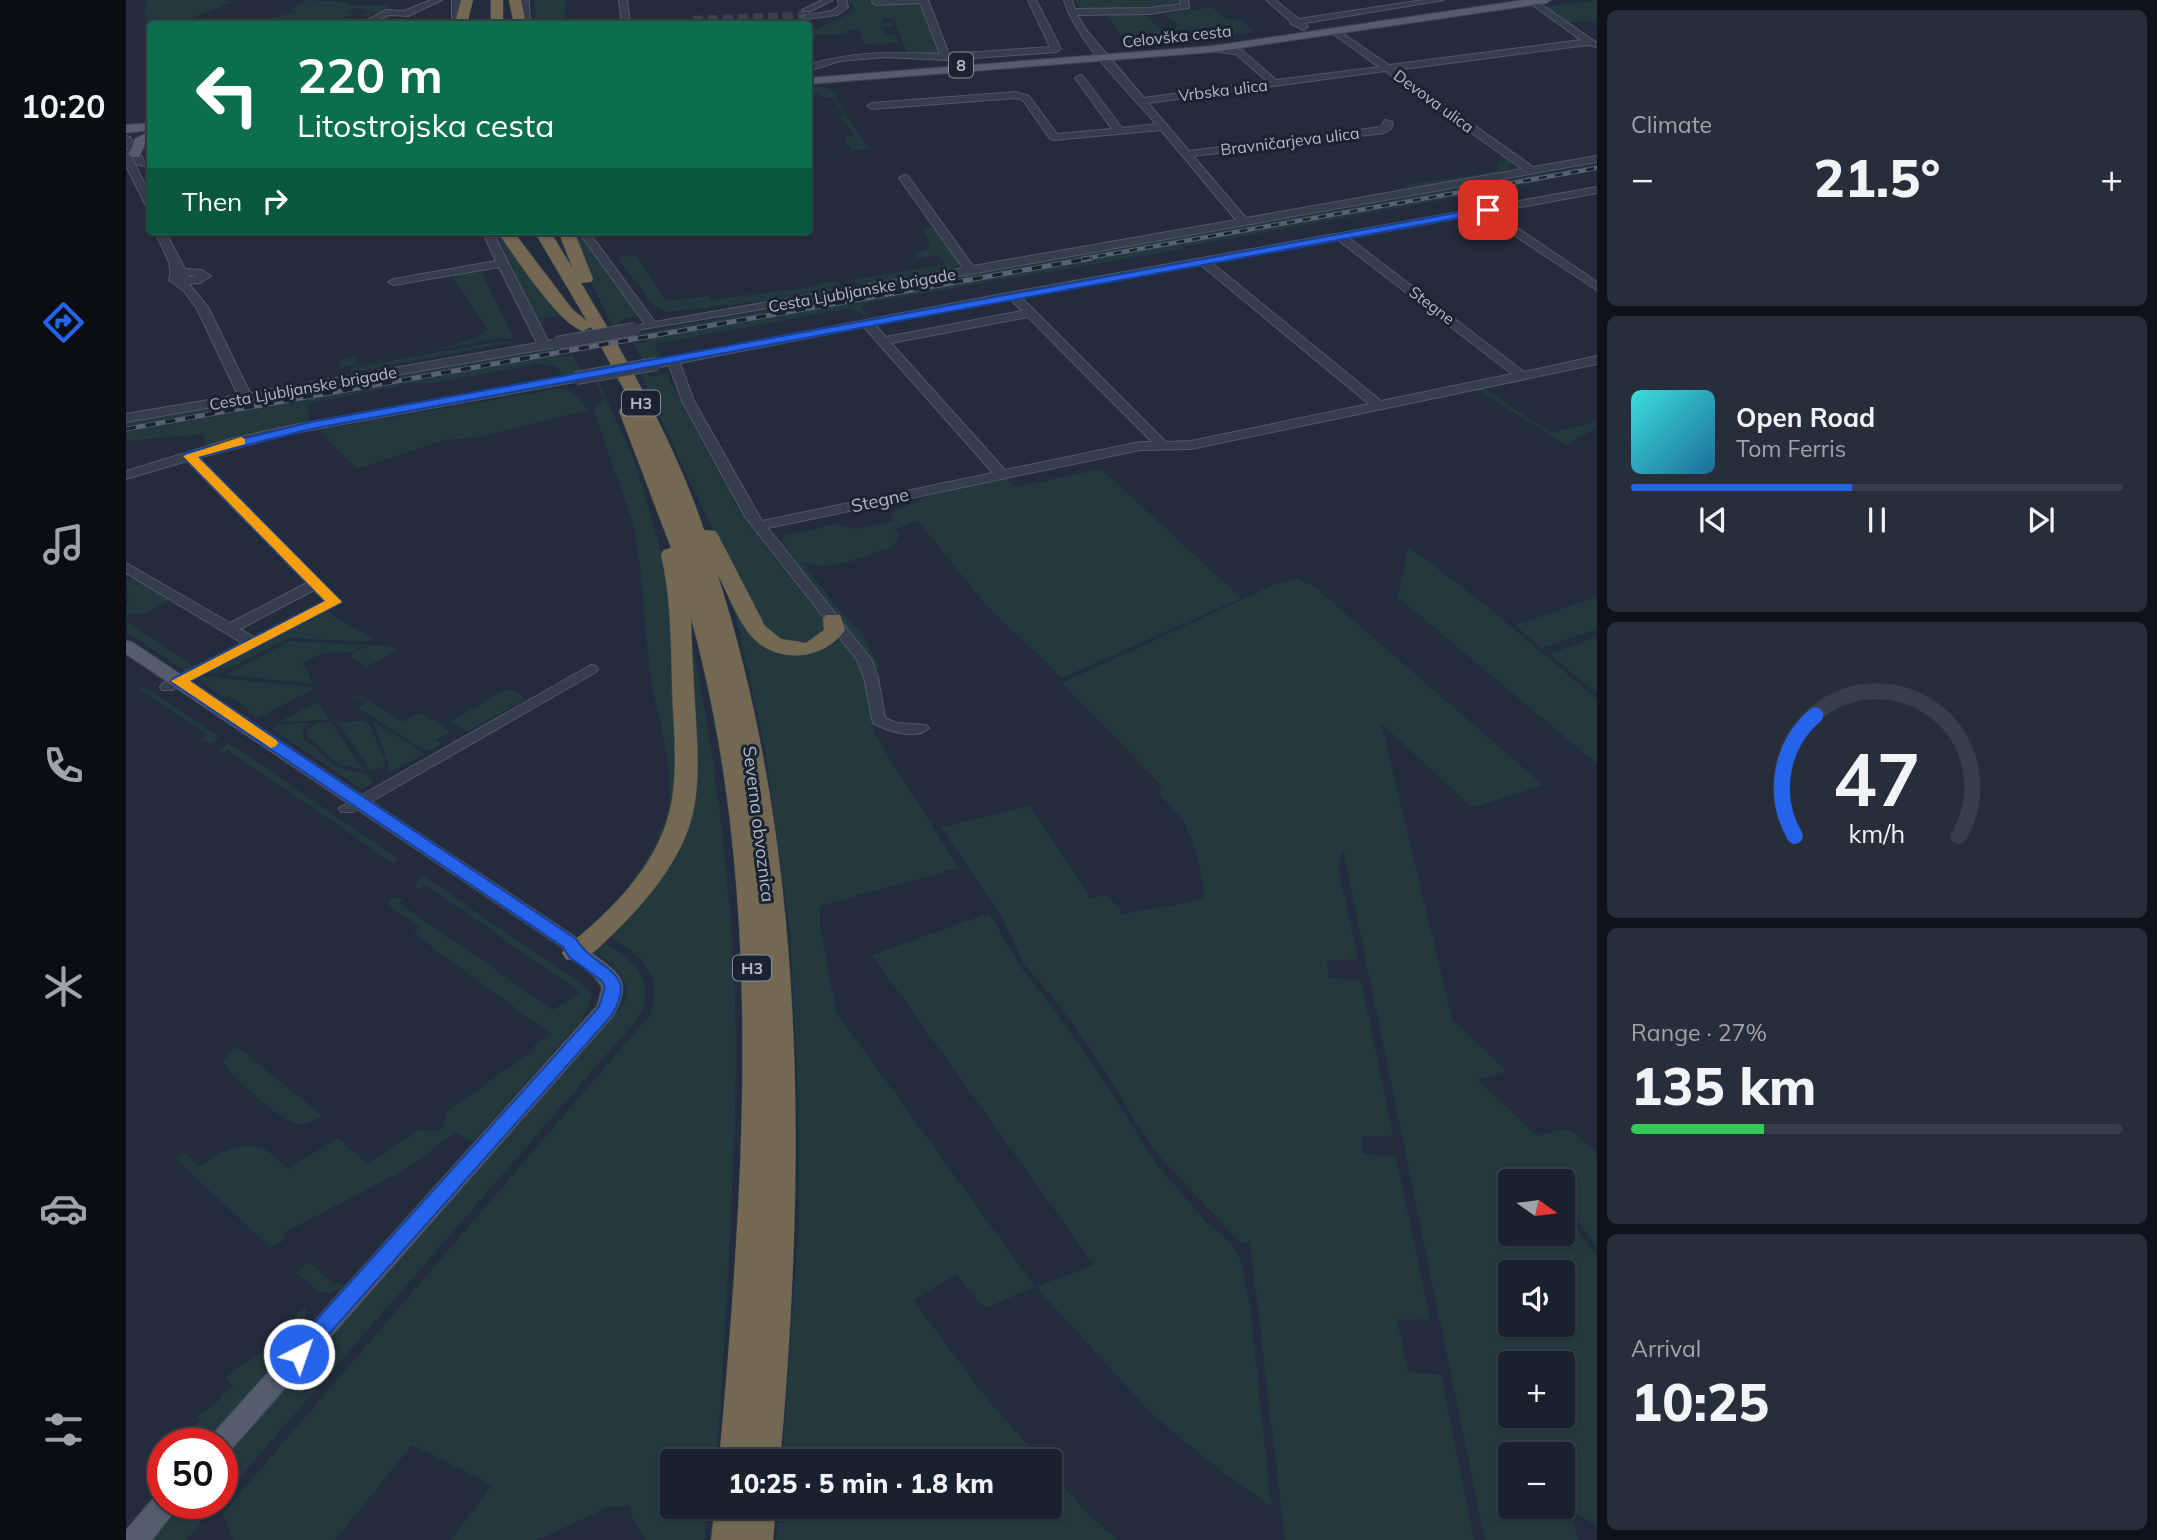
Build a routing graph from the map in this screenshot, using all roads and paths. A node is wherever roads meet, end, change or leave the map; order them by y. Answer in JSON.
{"nodes":[{"id":1,"x":438,"y":0,"type":"edge"},
{"id":2,"x":485,"y":0,"type":"edge"},
{"id":3,"x":497,"y":0,"type":"edge"},
{"id":4,"x":514,"y":0,"type":"edge"},
{"id":5,"x":525,"y":0,"type":"edge"},
{"id":6,"x":623,"y":0,"type":"edge"},
{"id":7,"x":829,"y":0,"type":"edge"},
{"id":8,"x":842,"y":0,"type":"edge"},
{"id":9,"x":923,"y":0,"type":"edge"},
{"id":10,"x":1032,"y":0,"type":"edge"},
{"id":11,"x":1068,"y":0,"type":"edge"},
{"id":12,"x":1270,"y":0,"type":"edge"},
{"id":13,"x":1440,"y":0,"type":"edge"},
{"id":14,"x":1512,"y":0,"type":"edge"},
{"id":15,"x":1546,"y":0,"type":"edge"},
{"id":16,"x":457,"y":1,"type":"edge"},
{"id":17,"x":876,"y":2,"type":"dead end"},
{"id":18,"x":1532,"y":2,"type":"junction"},
{"id":19,"x":1185,"y":3,"type":"edge"},
{"id":20,"x":1072,"y":12,"type":"junction"},
{"id":21,"x":370,"y":21,"type":"edge"},
{"id":22,"x":459,"y":21,"type":"edge"},
{"id":23,"x":485,"y":21,"type":"edge"},
{"id":24,"x":497,"y":21,"type":"edge"},
{"id":25,"x":519,"y":21,"type":"edge"},
{"id":26,"x":526,"y":21,"type":"edge"},
{"id":27,"x":626,"y":21,"type":"edge"},
{"id":28,"x":1294,"y":22,"type":"junction"},
{"id":29,"x":1309,"y":31,"type":"junction"},
{"id":30,"x":1336,"y":32,"type":"junction"},
{"id":31,"x":1593,"y":44,"type":"edge"},
{"id":32,"x":1213,"y":49,"type":"junction"},
{"id":33,"x":946,"y":57,"type":"junction"},
{"id":34,"x":1104,"y":57,"type":"junction"},
{"id":35,"x":812,"y":67,"type":"edge"},
{"id":36,"x":1391,"y":70,"type":"junction"},
{"id":37,"x":1080,"y":78,"type":"dead end"},
{"id":38,"x":812,"y":79,"type":"edge"},
{"id":39,"x":1275,"y":84,"type":"junction"},
{"id":40,"x":1139,"y":101,"type":"junction"},
{"id":41,"x":872,"y":106,"type":"dead end"},
{"id":42,"x":1388,"y":122,"type":"dead end"},
{"id":43,"x":1161,"y":127,"type":"junction"},
{"id":44,"x":147,"y":131,"type":"edge"},
{"id":45,"x":1119,"y":131,"type":"junction"},
{"id":46,"x":126,"y":134,"type":"edge"},
{"id":47,"x":147,"y":134,"type":"edge"},
{"id":48,"x":1185,"y":154,"type":"junction"},
{"id":49,"x":128,"y":156,"type":"edge"},
{"id":50,"x":1597,"y":159,"type":"edge"},
{"id":51,"x":1531,"y":171,"type":"junction"},
{"id":52,"x":147,"y":178,"type":"edge"},
{"id":53,"x":904,"y":178,"type":"dead end"},
{"id":54,"x":1597,"y":190,"type":"edge"},
{"id":55,"x":147,"y":197,"type":"edge"},
{"id":56,"x":1484,"y":210,"type":"junction"},
{"id":57,"x":1243,"y":222,"type":"junction"},
{"id":58,"x":162,"y":235,"type":"edge"},
{"id":59,"x":174,"y":235,"type":"edge"},
{"id":60,"x":489,"y":235,"type":"edge"},
{"id":61,"x":508,"y":235,"type":"edge"},
{"id":62,"x":530,"y":235,"type":"edge"},
{"id":63,"x":544,"y":235,"type":"edge"},
{"id":64,"x":568,"y":235,"type":"edge"},
{"id":65,"x":586,"y":235,"type":"edge"},
{"id":66,"x":1340,"y":236,"type":"junction"},
{"id":67,"x":1203,"y":261,"type":"junction"},
{"id":68,"x":503,"y":263,"type":"junction"},
{"id":69,"x":971,"y":271,"type":"junction"},
{"id":70,"x":188,"y":275,"type":"junction"},
{"id":71,"x":394,"y":282,"type":"dead end"},
{"id":72,"x":1597,"y":287,"type":"edge"},
{"id":73,"x":1013,"y":295,"type":"junction"},
{"id":74,"x":202,"y":307,"type":"junction"},
{"id":75,"x":1030,"y":313,"type":"junction"},
{"id":76,"x":867,"y":323,"type":"junction"},
{"id":77,"x":590,"y":325,"type":"junction"},
{"id":78,"x":652,"y":326,"type":"junction"},
{"id":79,"x":883,"y":341,"type":"junction"},
{"id":80,"x":544,"y":345,"type":"junction"},
{"id":81,"x":1597,"y":360,"type":"edge"},
{"id":82,"x":673,"y":361,"type":"junction"},
{"id":83,"x":1522,"y":376,"type":"junction"},
{"id":84,"x":246,"y":398,"type":"junction"},
{"id":85,"x":1379,"y":406,"type":"junction"},
{"id":86,"x":126,"y":418,"type":"edge"},
{"id":87,"x":1164,"y":447,"type":"junction"},
{"id":88,"x":190,"y":456,"type":"junction"},
{"id":89,"x":126,"y":475,"type":"edge"},
{"id":90,"x":1002,"y":475,"type":"junction"},
{"id":91,"x":668,"y":485,"type":"junction"},
{"id":92,"x":758,"y":526,"type":"junction"},
{"id":93,"x":126,"y":566,"type":"edge"},
{"id":94,"x":316,"y":584,"type":"junction"},
{"id":95,"x":833,"y":619,"type":"junction"},
{"id":96,"x":229,"y":628,"type":"junction"},
{"id":97,"x":253,"y":643,"type":"junction"},
{"id":98,"x":126,"y":646,"type":"edge"},
{"id":99,"x":126,"y":659,"type":"edge"},
{"id":100,"x":591,"y":669,"type":"dead end"},
{"id":101,"x":173,"y":684,"type":"junction"},
{"id":102,"x":921,"y":728,"type":"dead end"},
{"id":103,"x":352,"y":805,"type":"junction"},
{"id":104,"x":575,"y":953,"type":"junction"},
{"id":105,"x":234,"y":1428,"type":"edge"},
{"id":106,"x":736,"y":1449,"type":"edge"},
{"id":107,"x":765,"y":1449,"type":"edge"},
{"id":108,"x":153,"y":1519,"type":"edge"},
{"id":109,"x":730,"y":1519,"type":"edge"},
{"id":110,"x":759,"y":1519,"type":"edge"},
{"id":111,"x":135,"y":1540,"type":"edge"},
{"id":112,"x":727,"y":1540,"type":"edge"},
{"id":113,"x":757,"y":1540,"type":"edge"}],
"edges":[{"from":1,"to":21,"type":"street"},
{"from":2,"to":23,"type":"highway"},
{"from":3,"to":24,"type":"highway"},
{"from":4,"to":25,"type":"highway"},
{"from":5,"to":26,"type":"street"},
{"from":6,"to":27,"type":"street"},
{"from":7,"to":8,"type":"street"},
{"from":9,"to":17,"type":"street"},
{"from":9,"to":33,"type":"street"},
{"from":10,"to":33,"type":"street"},
{"from":11,"to":20,"type":"street","name":"Bravničarjeva ulica"},
{"from":12,"to":28,"type":"street"},
{"from":13,"to":28,"type":"street"},
{"from":14,"to":29,"type":"main road","name":"Celovška cesta","number":"8"},
{"from":15,"to":18,"type":"main road","name":"Celovška cesta","number":"8"},
{"from":16,"to":22,"type":"highway"},
{"from":18,"to":30,"type":"main road","name":"Celovška cesta","number":"8"},
{"from":18,"to":31,"type":"street"},
{"from":19,"to":20,"type":"street"},
{"from":20,"to":34,"type":"street","name":"Bravničarjeva ulica"},
{"from":28,"to":29,"type":"street"},
{"from":29,"to":34,"type":"main road","name":"Celovška cesta","number":"8"},
{"from":30,"to":32,"type":"main road","name":"Celovška cesta","number":"8"},
{"from":30,"to":36,"type":"street","name":"Devova ulica"},
{"from":31,"to":36,"type":"street"},
{"from":32,"to":34,"type":"main road","name":"Celovška cesta","number":"8"},
{"from":32,"to":39,"type":"street","name":"Vrbska ulica"},
{"from":33,"to":35,"type":"street"},
{"from":34,"to":38,"type":"main road","name":"Celovška cesta","number":"8"},
{"from":34,"to":40,"type":"street","name":"Bravničarjeva ulica"},
{"from":36,"to":39,"type":"street"},
{"from":36,"to":51,"type":"street","name":"Devova ulica"},
{"from":37,"to":45,"type":"street"},
{"from":39,"to":40,"type":"street","name":"Vrbska ulica"},
{"from":40,"to":43,"type":"street","name":"Bravničarjeva ulica"},
{"from":41,"to":45,"type":"street"},
{"from":42,"to":48,"type":"street","name":"Bravničarjeva ulica"},
{"from":43,"to":45,"type":"street"},
{"from":43,"to":48,"type":"street","name":"Bravničarjeva ulica"},
{"from":44,"to":46,"type":"main road"},
{"from":46,"to":49,"type":"street"},
{"from":47,"to":49,"type":"main road"},
{"from":48,"to":57,"type":"street","name":"Bravničarjeva ulica"},
{"from":49,"to":52,"type":"street"},
{"from":49,"to":55,"type":"street"},
{"from":50,"to":51,"type":"street","name":"Cesta Ljubljanske brigade"},
{"from":51,"to":57,"type":"street","name":"Cesta Ljubljanske brigade"},
{"from":53,"to":69,"type":"street"},
{"from":54,"to":56,"type":"street"},
{"from":56,"to":66,"type":"street"},
{"from":56,"to":72,"type":"street"},
{"from":57,"to":69,"type":"street","name":"Cesta Ljubljanske brigade"},
{"from":58,"to":70,"type":"street"},
{"from":59,"to":70,"type":"street"},
{"from":60,"to":68,"type":"street"},
{"from":61,"to":77,"type":"highway"},
{"from":62,"to":77,"type":"highway","name":"Severna obvoznica","number":"H3"},
{"from":63,"to":77,"type":"highway","name":"Severna obvoznica","number":"H3"},
{"from":64,"to":77,"type":"highway"},
{"from":65,"to":78,"type":"street"},
{"from":66,"to":67,"type":"street"},
{"from":66,"to":83,"type":"street","name":"Stegne"},
{"from":67,"to":73,"type":"street"},
{"from":67,"to":85,"type":"street"},
{"from":68,"to":71,"type":"street"},
{"from":68,"to":80,"type":"street"},
{"from":69,"to":78,"type":"street","name":"Cesta Ljubljanske brigade"},
{"from":70,"to":74,"type":"street"},
{"from":70,"to":74,"type":"street"},
{"from":73,"to":75,"type":"street"},
{"from":73,"to":76,"type":"street"},
{"from":74,"to":84,"type":"street"},
{"from":75,"to":79,"type":"street"},
{"from":75,"to":87,"type":"street"},
{"from":76,"to":79,"type":"street"},
{"from":76,"to":82,"type":"street"},
{"from":77,"to":91,"type":"highway","name":"Severna obvoznica","number":"H3"},
{"from":78,"to":80,"type":"street","name":"Cesta Ljubljanske brigade","bridge":true},
{"from":79,"to":90,"type":"street"},
{"from":80,"to":84,"type":"street","name":"Cesta Ljubljanske brigade"},
{"from":81,"to":83,"type":"street","name":"Stegne"},
{"from":82,"to":88,"type":"street","bridge":true},
{"from":82,"to":92,"type":"street"},
{"from":83,"to":85,"type":"street","name":"Stegne"},
{"from":84,"to":86,"type":"street","name":"Cesta Ljubljanske brigade"},
{"from":85,"to":87,"type":"street","name":"Stegne"},
{"from":87,"to":90,"type":"street","name":"Stegne"},
{"from":88,"to":89,"type":"street"},
{"from":88,"to":94,"type":"street"},
{"from":90,"to":92,"type":"street","name":"Stegne"},
{"from":91,"to":95,"type":"highway"},
{"from":91,"to":104,"type":"highway"},
{"from":91,"to":106,"type":"highway","name":"Severna obvoznica","number":"H3"},
{"from":91,"to":107,"type":"highway","name":"Severna obvoznica","number":"H3"},
{"from":92,"to":95,"type":"street"},
{"from":93,"to":96,"type":"street"},
{"from":94,"to":96,"type":"street"},
{"from":94,"to":97,"type":"street"},
{"from":95,"to":102,"type":"street"},
{"from":96,"to":97,"type":"street"},
{"from":97,"to":101,"type":"street"},
{"from":98,"to":101,"type":"main road"},
{"from":99,"to":101,"type":"main road"},
{"from":100,"to":103,"type":"street"},
{"from":101,"to":103,"type":"main road"},
{"from":103,"to":104,"type":"main road"},
{"from":104,"to":105,"type":"main road"},
{"from":108,"to":111,"type":"main road"},
{"from":109,"to":112,"type":"highway"},
{"from":110,"to":113,"type":"highway"}]}
